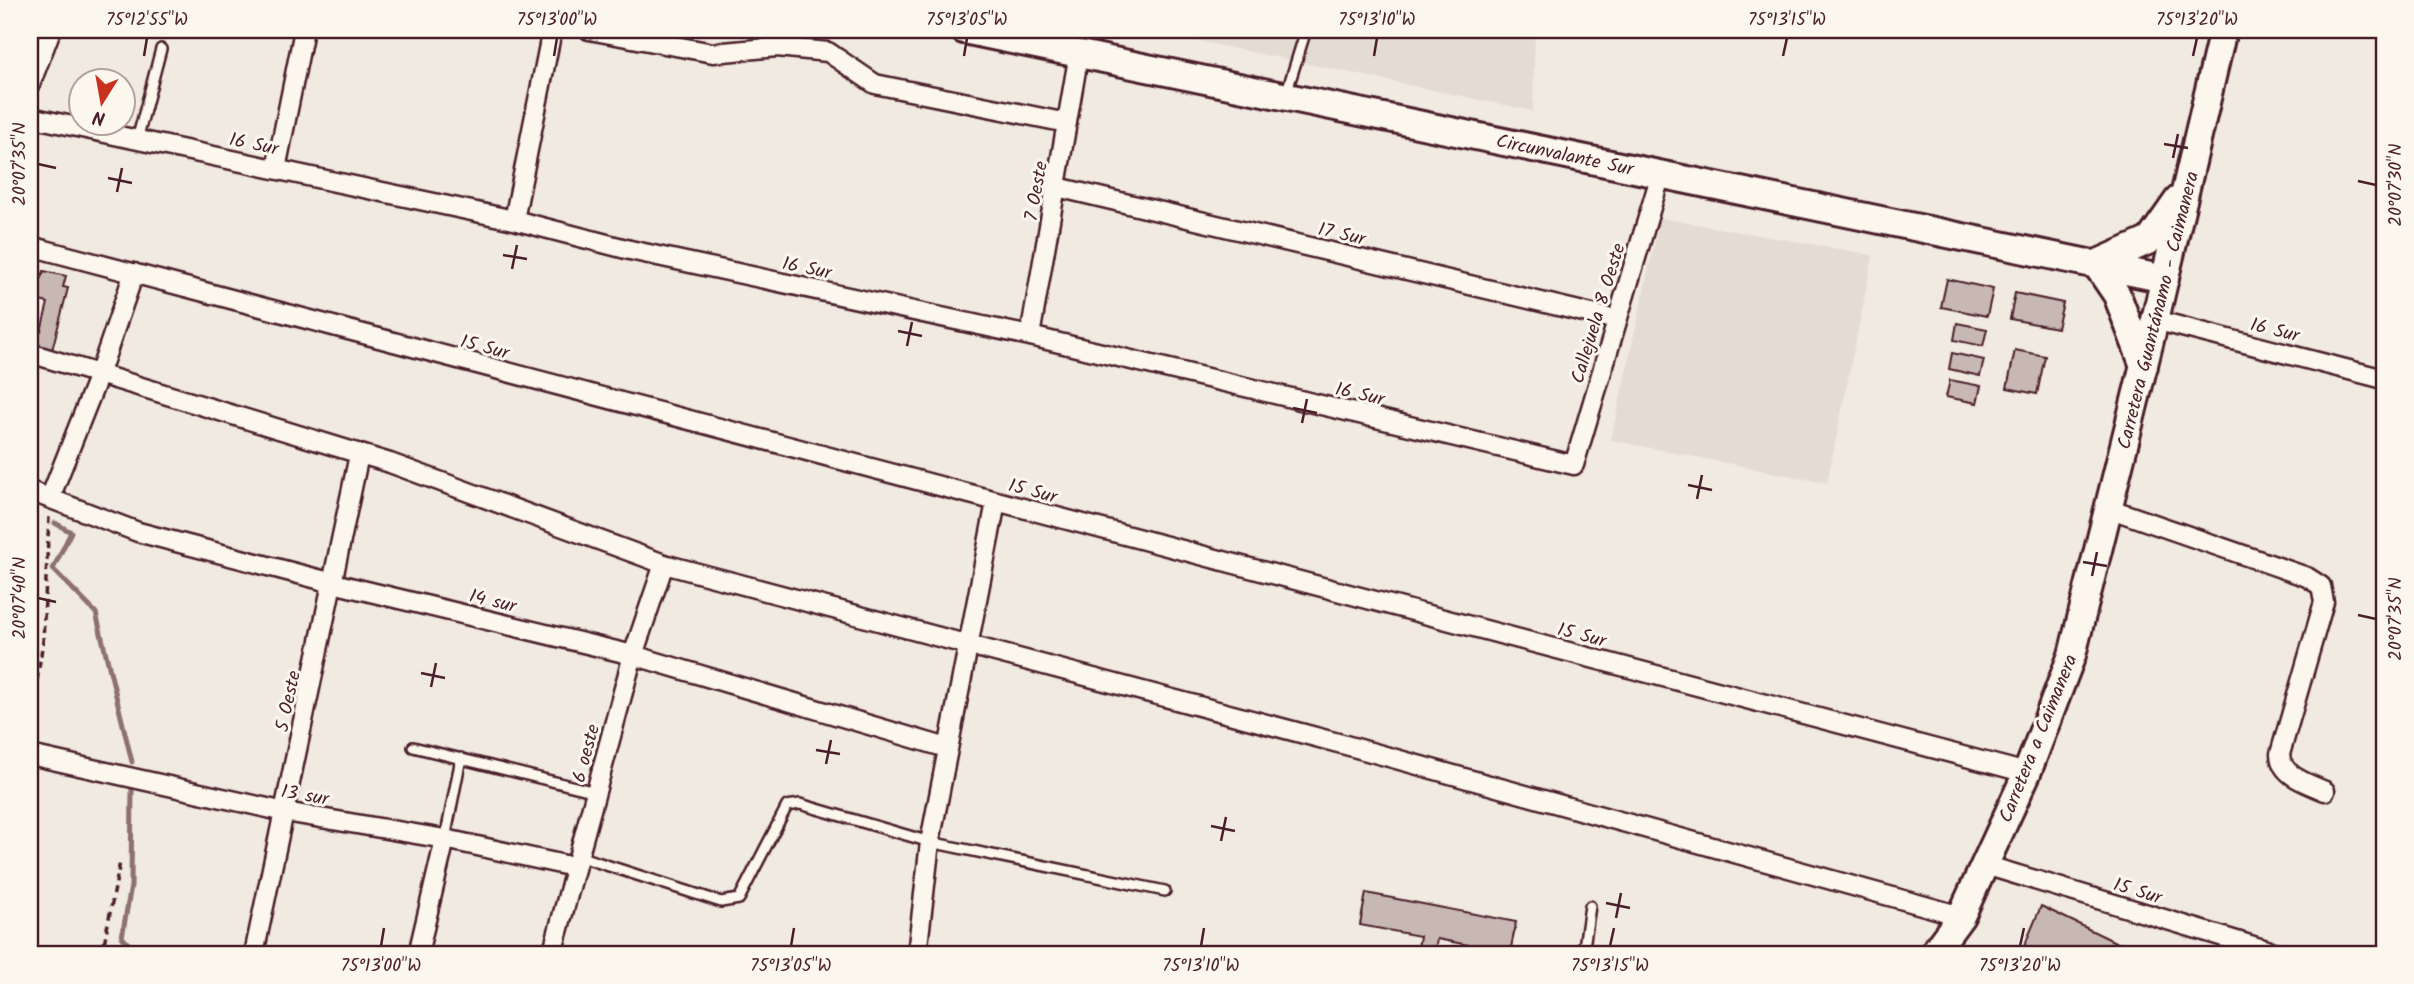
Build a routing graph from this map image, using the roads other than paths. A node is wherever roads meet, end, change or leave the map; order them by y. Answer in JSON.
{"nodes":[{"id":1,"x":51,"y":30,"type":"edge"},
{"id":2,"x":304,"y":30,"type":"edge"},
{"id":3,"x":552,"y":30,"type":"edge"},
{"id":4,"x":589,"y":30,"type":"edge"},
{"id":5,"x":964,"y":30,"type":"edge"},
{"id":6,"x":1306,"y":30,"type":"edge"},
{"id":7,"x":2223,"y":30,"type":"edge"},
{"id":8,"x":161,"y":49,"type":"dead end"},
{"id":9,"x":1079,"y":53,"type":"junction"},
{"id":10,"x":30,"y":85,"type":"edge"},
{"id":11,"x":1286,"y":96,"type":"junction"},
{"id":12,"x":30,"y":117,"type":"edge"},
{"id":13,"x":1068,"y":123,"type":"junction"},
{"id":14,"x":137,"y":139,"type":"junction"},
{"id":15,"x":276,"y":169,"type":"junction"},
{"id":16,"x":1661,"y":174,"type":"junction"},
{"id":17,"x":1057,"y":187,"type":"junction"},
{"id":18,"x":2187,"y":187,"type":"junction"},
{"id":19,"x":514,"y":220,"type":"junction"},
{"id":20,"x":30,"y":246,"type":"edge"},
{"id":21,"x":2096,"y":264,"type":"junction"},
{"id":22,"x":134,"y":273,"type":"junction"},
{"id":23,"x":2165,"y":279,"type":"junction"},
{"id":24,"x":1617,"y":320,"type":"junction"},
{"id":25,"x":2155,"y":320,"type":"junction"},
{"id":26,"x":1030,"y":336,"type":"junction"},
{"id":27,"x":30,"y":353,"type":"edge"},
{"id":28,"x":2144,"y":366,"type":"junction"},
{"id":29,"x":100,"y":372,"type":"junction"},
{"id":30,"x":2384,"y":379,"type":"edge"},
{"id":31,"x":359,"y":455,"type":"junction"},
{"id":32,"x":1574,"y":465,"type":"joint"},
{"id":33,"x":30,"y":491,"type":"edge"},
{"id":34,"x":50,"y":498,"type":"junction"},
{"id":35,"x":996,"y":502,"type":"junction"},
{"id":36,"x":2108,"y":508,"type":"junction"},
{"id":37,"x":664,"y":564,"type":"junction"},
{"id":38,"x":333,"y":583,"type":"junction"},
{"id":39,"x":968,"y":647,"type":"junction"},
{"id":40,"x":633,"y":655,"type":"junction"},
{"id":41,"x":413,"y":747,"type":"dead end"},
{"id":42,"x":947,"y":748,"type":"junction"},
{"id":43,"x":30,"y":755,"type":"edge"},
{"id":44,"x":461,"y":758,"type":"junction"},
{"id":45,"x":2027,"y":773,"type":"junction"},
{"id":46,"x":2325,"y":791,"type":"dead end"},
{"id":47,"x":596,"y":792,"type":"junction"},
{"id":48,"x":285,"y":812,"type":"junction"},
{"id":49,"x":445,"y":839,"type":"junction"},
{"id":50,"x":930,"y":842,"type":"junction"},
{"id":51,"x":575,"y":861,"type":"junction"},
{"id":52,"x":1985,"y":865,"type":"junction"},
{"id":53,"x":1166,"y":891,"type":"dead end"},
{"id":54,"x":1590,"y":906,"type":"dead end"},
{"id":55,"x":1961,"y":916,"type":"junction"},
{"id":56,"x":1936,"y":953,"type":"edge"},
{"id":57,"x":254,"y":954,"type":"edge"},
{"id":58,"x":418,"y":954,"type":"edge"},
{"id":59,"x":552,"y":954,"type":"edge"},
{"id":60,"x":917,"y":954,"type":"edge"},
{"id":61,"x":1583,"y":954,"type":"edge"},
{"id":62,"x":2280,"y":954,"type":"edge"}],
"edges":[{"from":1,"to":10,"type":"street"},
{"from":2,"to":15,"type":"street"},
{"from":3,"to":19,"type":"street"},
{"from":4,"to":13,"type":"street"},
{"from":5,"to":9,"type":"main road","name":"Circunvalante Sur"},
{"from":6,"to":11,"type":"lane"},
{"from":7,"to":18,"type":"main road","name":"Carretera Guantánamo - Caimanera"},
{"from":8,"to":14,"type":"lane"},
{"from":9,"to":11,"type":"main road","name":"Circunvalante Sur"},
{"from":9,"to":13,"type":"street","name":"7 Oeste"},
{"from":11,"to":16,"type":"main road","name":"Circunvalante Sur"},
{"from":12,"to":14,"type":"street","name":"16 Sur"},
{"from":13,"to":17,"type":"street","name":"7 Oeste"},
{"from":14,"to":15,"type":"street","name":"16 Sur"},
{"from":15,"to":19,"type":"street","name":"16 Sur"},
{"from":16,"to":21,"type":"main road","name":"Circunvalante Sur"},
{"from":16,"to":24,"type":"street","name":"Callejuela 8 Oeste"},
{"from":17,"to":24,"type":"street","name":"17 Sur"},
{"from":17,"to":26,"type":"street","name":"7 Oeste"},
{"from":18,"to":21,"type":"main road"},
{"from":18,"to":23,"type":"main road","name":"Carretera Guantánamo - Caimanera"},
{"from":19,"to":26,"type":"street","name":"16 Sur"},
{"from":20,"to":22,"type":"street","name":"15 Sur"},
{"from":21,"to":23,"type":"main road","name":"Circunvalante Sur"},
{"from":21,"to":28,"type":"main road"},
{"from":22,"to":29,"type":"street"},
{"from":22,"to":35,"type":"street","name":"15 Sur"},
{"from":23,"to":25,"type":"main road","name":"Carretera Guantánamo - Caimanera"},
{"from":24,"to":32,"type":"street","name":"Callejuela 8 Oeste"},
{"from":25,"to":28,"type":"main road","name":"Carretera Guantánamo - Caimanera"},
{"from":25,"to":30,"type":"street","name":"16 Sur"},
{"from":26,"to":32,"type":"street","name":"16 Sur"},
{"from":27,"to":29,"type":"street"},
{"from":28,"to":36,"type":"main road","name":"Carretera Guantánamo - Caimanera"},
{"from":29,"to":31,"type":"street"},
{"from":29,"to":34,"type":"street"},
{"from":31,"to":37,"type":"street"},
{"from":31,"to":38,"type":"street","name":"5 Oeste"},
{"from":33,"to":34,"type":"street","name":"14 sur"},
{"from":34,"to":38,"type":"street","name":"14 sur"},
{"from":35,"to":39,"type":"street"},
{"from":35,"to":45,"type":"street","name":"15 Sur"},
{"from":36,"to":45,"type":"main road","name":"Carretera a Caimanera"},
{"from":36,"to":46,"type":"street"},
{"from":37,"to":39,"type":"street"},
{"from":37,"to":40,"type":"street","name":"6 oeste"},
{"from":38,"to":40,"type":"street","name":"14 sur"},
{"from":38,"to":48,"type":"street","name":"5 Oeste"},
{"from":39,"to":42,"type":"street"},
{"from":39,"to":55,"type":"street"},
{"from":40,"to":42,"type":"street","name":"14 sur"},
{"from":40,"to":47,"type":"street","name":"6 oeste"},
{"from":41,"to":44,"type":"lane"},
{"from":42,"to":50,"type":"street"},
{"from":43,"to":48,"type":"street","name":"13 sur"},
{"from":44,"to":47,"type":"lane"},
{"from":44,"to":49,"type":"lane"},
{"from":45,"to":52,"type":"main road","name":"Carretera a Caimanera"},
{"from":47,"to":51,"type":"street","name":"6 oeste"},
{"from":48,"to":49,"type":"street","name":"13 sur"},
{"from":48,"to":57,"type":"street","name":"5 Oeste"},
{"from":49,"to":51,"type":"street","name":"13 sur"},
{"from":49,"to":58,"type":"street"},
{"from":50,"to":51,"type":"lane"},
{"from":50,"to":53,"type":"lane"},
{"from":50,"to":60,"type":"street"},
{"from":51,"to":59,"type":"street","name":"6 oeste"},
{"from":52,"to":55,"type":"main road","name":"Carretera a Caimanera"},
{"from":52,"to":62,"type":"street","name":"15 Sur"},
{"from":54,"to":61,"type":"lane"},
{"from":55,"to":56,"type":"main road","name":"Carretera a Caimanera"}]}
